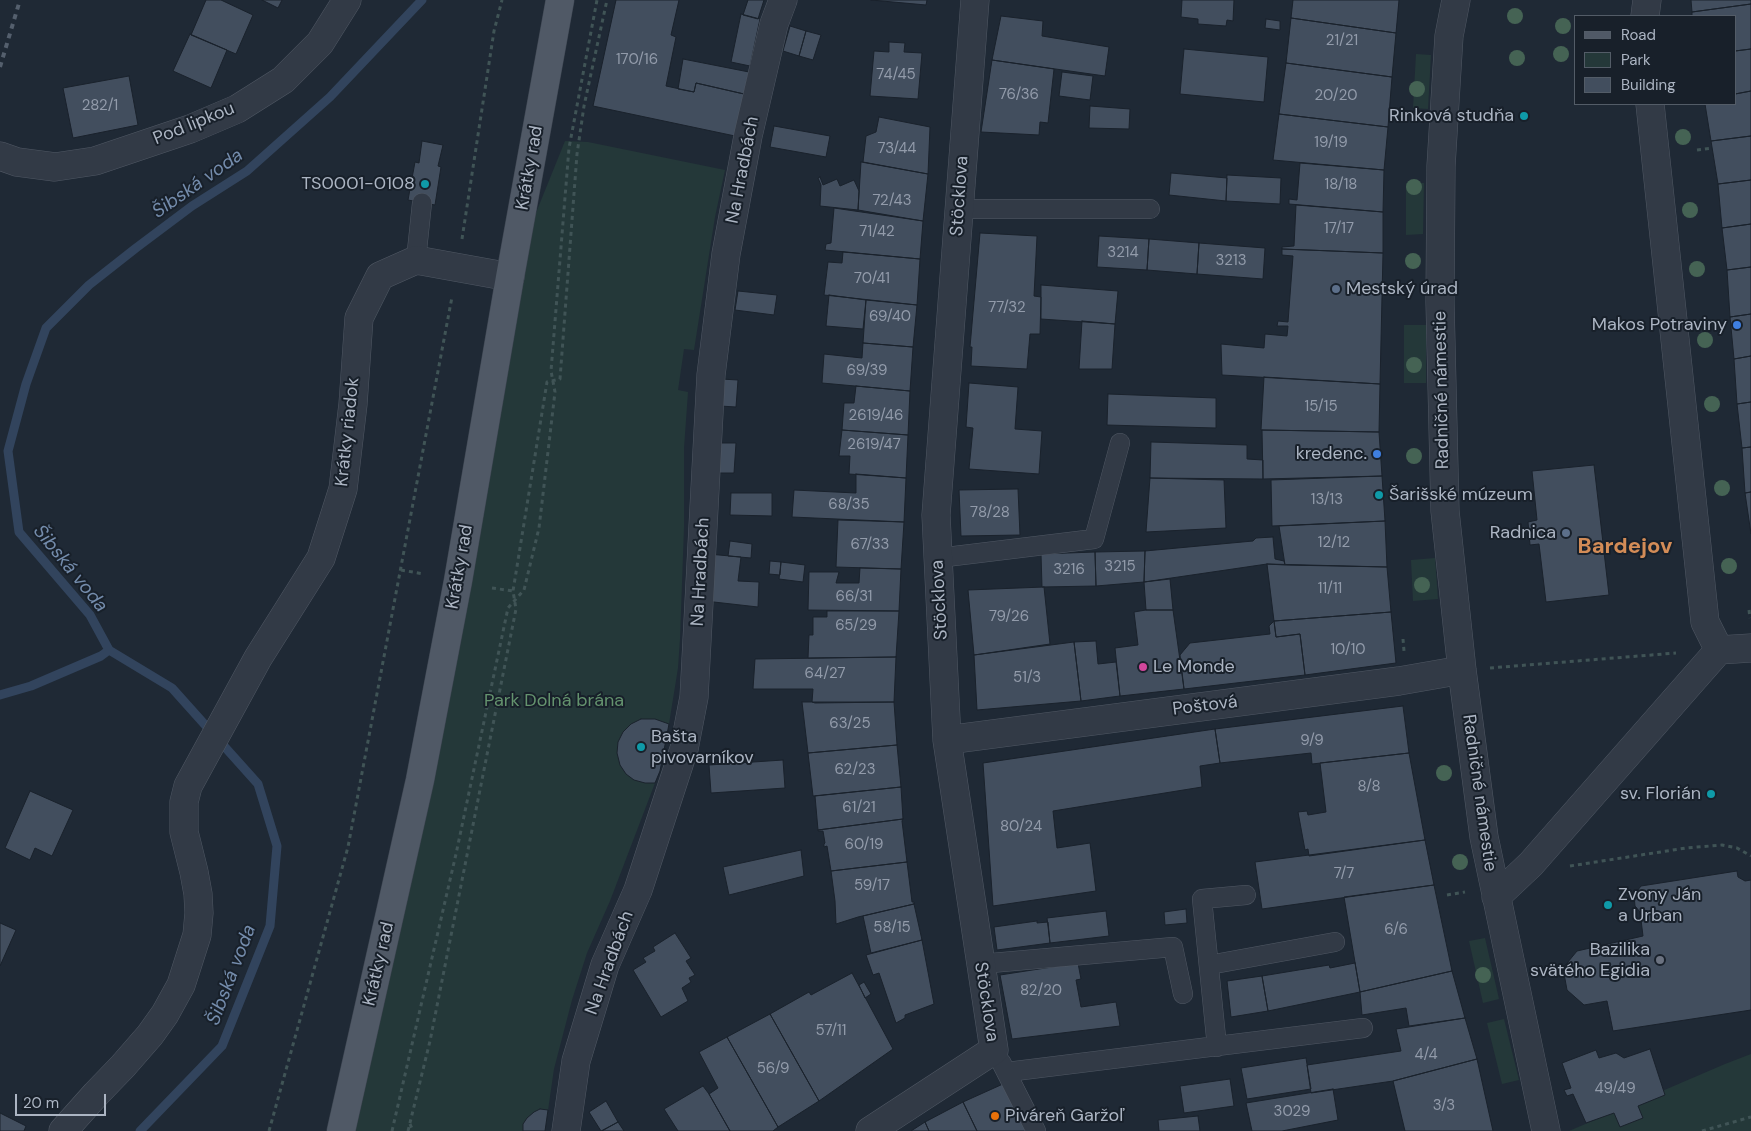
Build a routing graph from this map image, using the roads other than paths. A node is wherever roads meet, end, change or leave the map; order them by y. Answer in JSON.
{"nodes":[{"id":1,"x":347,"y":0,"type":"edge"},
{"id":2,"x":560,"y":0,"type":"edge"},
{"id":3,"x":783,"y":0,"type":"edge"},
{"id":4,"x":975,"y":0,"type":"edge"},
{"id":5,"x":1456,"y":0,"type":"edge"},
{"id":6,"x":1647,"y":0,"type":"edge"},
{"id":7,"x":1645,"y":15,"type":"edge"},
{"id":8,"x":1650,"y":105,"type":"edge"},
{"id":9,"x":0,"y":156,"type":"edge"},
{"id":10,"x":422,"y":203,"type":"dead end"},
{"id":11,"x":960,"y":209,"type":"junction"},
{"id":12,"x":1150,"y":209,"type":"dead end"},
{"id":13,"x":416,"y":260,"type":"junction"},
{"id":14,"x":510,"y":276,"type":"junction"},
{"id":15,"x":1120,"y":444,"type":"dead end"},
{"id":16,"x":938,"y":558,"type":"junction"},
{"id":17,"x":1751,"y":648,"type":"edge"},
{"id":18,"x":1719,"y":650,"type":"junction"},
{"id":19,"x":1462,"y":670,"type":"junction"},
{"id":20,"x":948,"y":740,"type":"junction"},
{"id":21,"x":1246,"y":894,"type":"dead end"},
{"id":22,"x":1496,"y":897,"type":"junction"},
{"id":23,"x":1334,"y":942,"type":"dead end"},
{"id":24,"x":980,"y":964,"type":"junction"},
{"id":25,"x":1208,"y":965,"type":"junction"},
{"id":26,"x":1183,"y":994,"type":"dead end"},
{"id":27,"x":1363,"y":1028,"type":"dead end"},
{"id":28,"x":1217,"y":1047,"type":"junction"},
{"id":29,"x":1000,"y":1061,"type":"junction"},
{"id":30,"x":63,"y":1131,"type":"edge"},
{"id":31,"x":341,"y":1131,"type":"edge"},
{"id":32,"x":566,"y":1131,"type":"edge"},
{"id":33,"x":870,"y":1131,"type":"edge"},
{"id":34,"x":1036,"y":1131,"type":"edge"},
{"id":35,"x":1546,"y":1131,"type":"edge"}],
"edges":[{"from":1,"to":9,"type":"street","name":"Pod lipkou"},
{"from":2,"to":14,"type":"main road","name":"Krátky rad"},
{"from":3,"to":32,"type":"street","name":"Na Hradbách"},
{"from":4,"to":11,"type":"street","name":"Stöcklova"},
{"from":5,"to":19,"type":"street","name":"Radničné námestie"},
{"from":6,"to":7,"type":"street"},
{"from":8,"to":18,"type":"street"},
{"from":10,"to":13,"type":"lane"},
{"from":11,"to":12,"type":"lane"},
{"from":11,"to":16,"type":"street","name":"Stöcklova"},
{"from":13,"to":14,"type":"street"},
{"from":13,"to":30,"type":"street","name":"Krátky riadok"},
{"from":14,"to":31,"type":"main road","name":"Krátky rad"},
{"from":15,"to":16,"type":"lane"},
{"from":16,"to":20,"type":"street","name":"Stöcklova"},
{"from":17,"to":18,"type":"street"},
{"from":18,"to":22,"type":"street","name":"Radničné námestie"},
{"from":19,"to":20,"type":"street","name":"Poštová"},
{"from":19,"to":22,"type":"street","name":"Radničné námestie"},
{"from":20,"to":24,"type":"street","name":"Stöcklova"},
{"from":21,"to":25,"type":"lane"},
{"from":22,"to":35,"type":"street","name":"Radničné námestie"},
{"from":23,"to":25,"type":"lane"},
{"from":24,"to":26,"type":"lane"},
{"from":24,"to":29,"type":"street","name":"Stöcklova"},
{"from":25,"to":28,"type":"lane"},
{"from":27,"to":28,"type":"lane"},
{"from":28,"to":29,"type":"lane"},
{"from":29,"to":33,"type":"street","name":"Stöcklova"},
{"from":29,"to":34,"type":"lane"}]}
